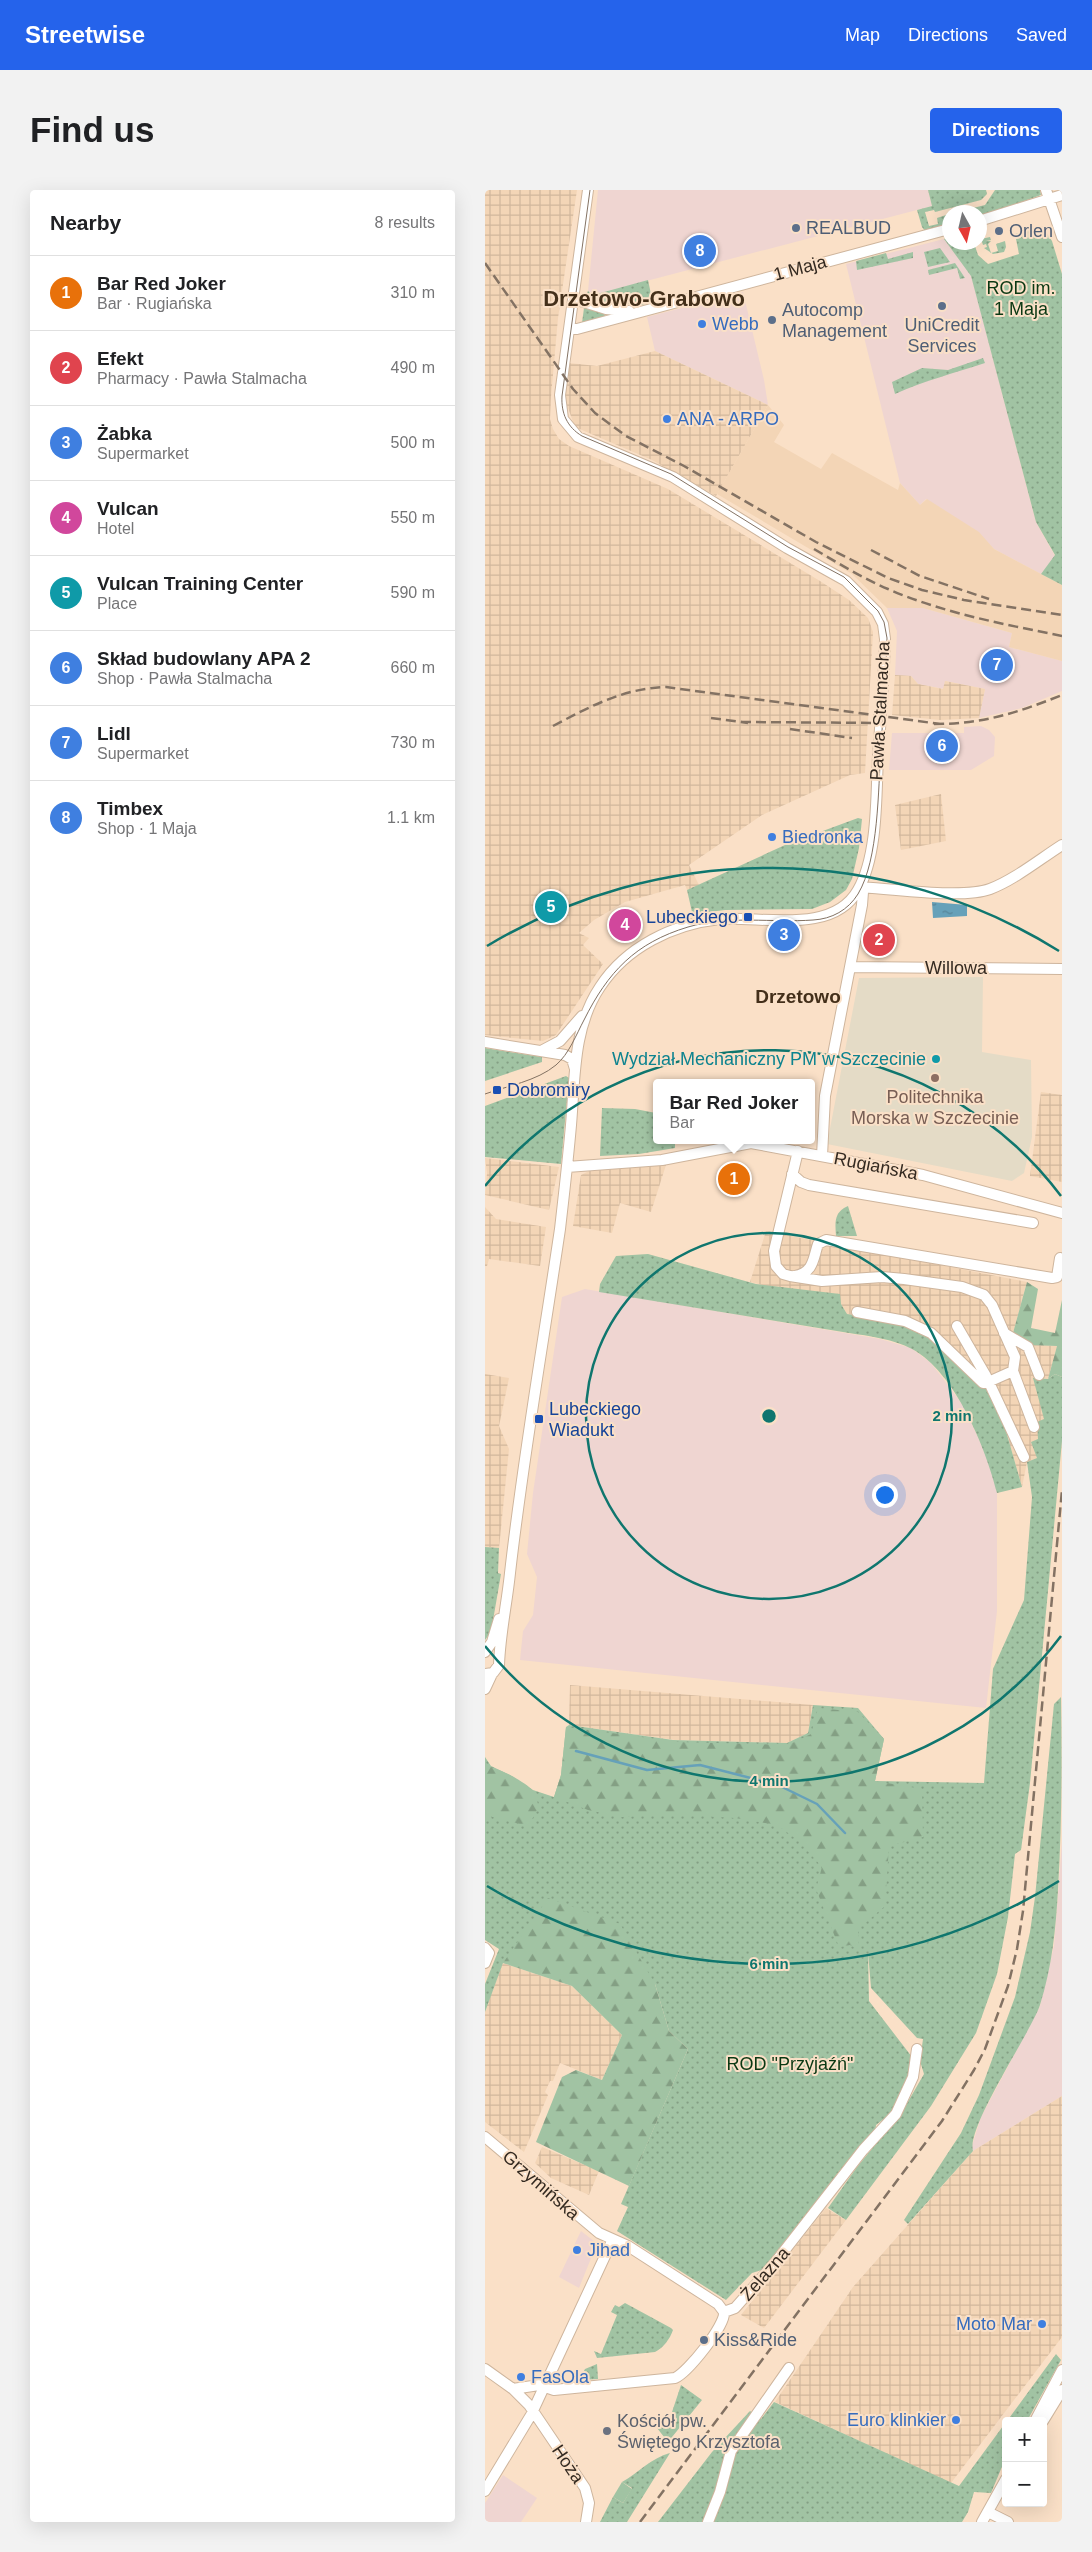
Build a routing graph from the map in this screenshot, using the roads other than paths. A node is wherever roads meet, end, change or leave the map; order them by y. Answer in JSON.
{"nodes":[{"id":1,"x":588,"y":190,"type":"edge"},
{"id":2,"x":1048,"y":194,"type":"edge"},
{"id":3,"x":1062,"y":195,"type":"edge"},
{"id":4,"x":987,"y":218,"type":"edge"},
{"id":5,"x":942,"y":231,"type":"edge"},
{"id":6,"x":1062,"y":237,"type":"edge"},
{"id":7,"x":574,"y":299,"type":"junction"},
{"id":8,"x":650,"y":308,"type":"junction"},
{"id":9,"x":569,"y":329,"type":"junction"},
{"id":10,"x":1062,"y":845,"type":"edge"},
{"id":11,"x":860,"y":887,"type":"junction"},
{"id":12,"x":850,"y":967,"type":"junction"},
{"id":13,"x":1062,"y":969,"type":"edge"},
{"id":14,"x":587,"y":1010,"type":"junction"},
{"id":15,"x":485,"y":1042,"type":"edge"},
{"id":16,"x":539,"y":1050,"type":"junction"},
{"id":17,"x":575,"y":1072,"type":"junction"},
{"id":18,"x":798,"y":1151,"type":"junction"},
{"id":19,"x":823,"y":1156,"type":"junction"},
{"id":20,"x":567,"y":1167,"type":"junction"},
{"id":21,"x":792,"y":1174,"type":"junction"},
{"id":22,"x":1062,"y":1213,"type":"edge"},
{"id":23,"x":1033,"y":1223,"type":"dead end"},
{"id":24,"x":1060,"y":1258,"type":"dead end"},
{"id":25,"x":794,"y":1277,"type":"junction"},
{"id":26,"x":857,"y":1312,"type":"dead end"},
{"id":27,"x":957,"y":1326,"type":"dead end"},
{"id":28,"x":1004,"y":1333,"type":"junction"},
{"id":29,"x":1013,"y":1371,"type":"junction"},
{"id":30,"x":1039,"y":1375,"type":"dead end"},
{"id":31,"x":989,"y":1382,"type":"junction"},
{"id":32,"x":1034,"y":1427,"type":"dead end"},
{"id":33,"x":1023,"y":1457,"type":"dead end"},
{"id":34,"x":509,"y":1584,"type":"junction"},
{"id":35,"x":485,"y":1652,"type":"edge"},
{"id":36,"x":499,"y":1661,"type":"junction"},
{"id":37,"x":488,"y":1674,"type":"edge"},
{"id":38,"x":485,"y":1689,"type":"edge"},
{"id":39,"x":917,"y":2049,"type":"dead end"},
{"id":40,"x":485,"y":2138,"type":"edge"},
{"id":41,"x":612,"y":2241,"type":"junction"},
{"id":42,"x":724,"y":2312,"type":"junction"},
{"id":43,"x":789,"y":2368,"type":"dead end"},
{"id":44,"x":485,"y":2369,"type":"edge"},
{"id":45,"x":1062,"y":2370,"type":"edge"},
{"id":46,"x":543,"y":2386,"type":"junction"},
{"id":47,"x":513,"y":2389,"type":"junction"},
{"id":48,"x":1062,"y":2390,"type":"edge"},
{"id":49,"x":533,"y":2410,"type":"junction"},
{"id":50,"x":1037,"y":2417,"type":"edge"},
{"id":51,"x":1045,"y":2417,"type":"edge"},
{"id":52,"x":1002,"y":2486,"type":"edge"},
{"id":53,"x":485,"y":2491,"type":"edge"},
{"id":54,"x":988,"y":2512,"type":"junction"},
{"id":55,"x":586,"y":2522,"type":"edge"},
{"id":56,"x":708,"y":2522,"type":"edge"},
{"id":57,"x":982,"y":2522,"type":"edge"},
{"id":58,"x":1008,"y":2522,"type":"edge"}],
"edges":[{"from":1,"to":7,"type":"street"},
{"from":2,"to":3,"type":"street"},
{"from":2,"to":4,"type":"street"},
{"from":2,"to":6,"type":"street"},
{"from":5,"to":8,"type":"street","name":"1 Maja"},
{"from":7,"to":8,"type":"street","name":"1 Maja"},
{"from":7,"to":9,"type":"street"},
{"from":8,"to":9,"type":"street","name":"1 Maja"},
{"from":9,"to":11,"type":"street","name":"Pawła Stalmacha"},
{"from":10,"to":11,"type":"street"},
{"from":11,"to":12,"type":"street","name":"Pawła Stalmacha"},
{"from":11,"to":14,"type":"street"},
{"from":12,"to":13,"type":"street","name":"Willowa"},
{"from":12,"to":19,"type":"street","name":"Pawła Stalmacha"},
{"from":14,"to":16,"type":"street"},
{"from":14,"to":17,"type":"street"},
{"from":15,"to":16,"type":"street"},
{"from":16,"to":17,"type":"street"},
{"from":17,"to":20,"type":"street"},
{"from":18,"to":19,"type":"street","name":"Rugiańska"},
{"from":18,"to":20,"type":"street","name":"Rugiańska"},
{"from":18,"to":21,"type":"street"},
{"from":19,"to":22,"type":"street","name":"Rugiańska"},
{"from":20,"to":34,"type":"street"},
{"from":21,"to":23,"type":"street"},
{"from":21,"to":25,"type":"street"},
{"from":24,"to":25,"type":"street"},
{"from":25,"to":28,"type":"street"},
{"from":26,"to":31,"type":"street"},
{"from":27,"to":31,"type":"street"},
{"from":28,"to":29,"type":"street"},
{"from":28,"to":30,"type":"street"},
{"from":29,"to":31,"type":"street"},
{"from":29,"to":32,"type":"street"},
{"from":31,"to":33,"type":"street"},
{"from":34,"to":35,"type":"street"},
{"from":34,"to":36,"type":"street"},
{"from":35,"to":36,"type":"street"},
{"from":36,"to":37,"type":"street"},
{"from":37,"to":38,"type":"street"},
{"from":39,"to":42,"type":"street","name":"Żelazna"},
{"from":40,"to":41,"type":"street","name":"Grzymińska"},
{"from":41,"to":42,"type":"street","name":"Grzymińska"},
{"from":41,"to":46,"type":"street"},
{"from":42,"to":46,"type":"street","name":"Żelazna"},
{"from":43,"to":56,"type":"street"},
{"from":44,"to":47,"type":"street","name":"Hoża"},
{"from":45,"to":50,"type":"street"},
{"from":46,"to":47,"type":"street","name":"Żelazna"},
{"from":46,"to":49,"type":"street"},
{"from":47,"to":49,"type":"street","name":"Hoża"},
{"from":48,"to":51,"type":"street"},
{"from":49,"to":53,"type":"street"},
{"from":49,"to":55,"type":"street","name":"Hoża"},
{"from":52,"to":54,"type":"street"},
{"from":54,"to":57,"type":"street"},
{"from":54,"to":58,"type":"street"}]}
